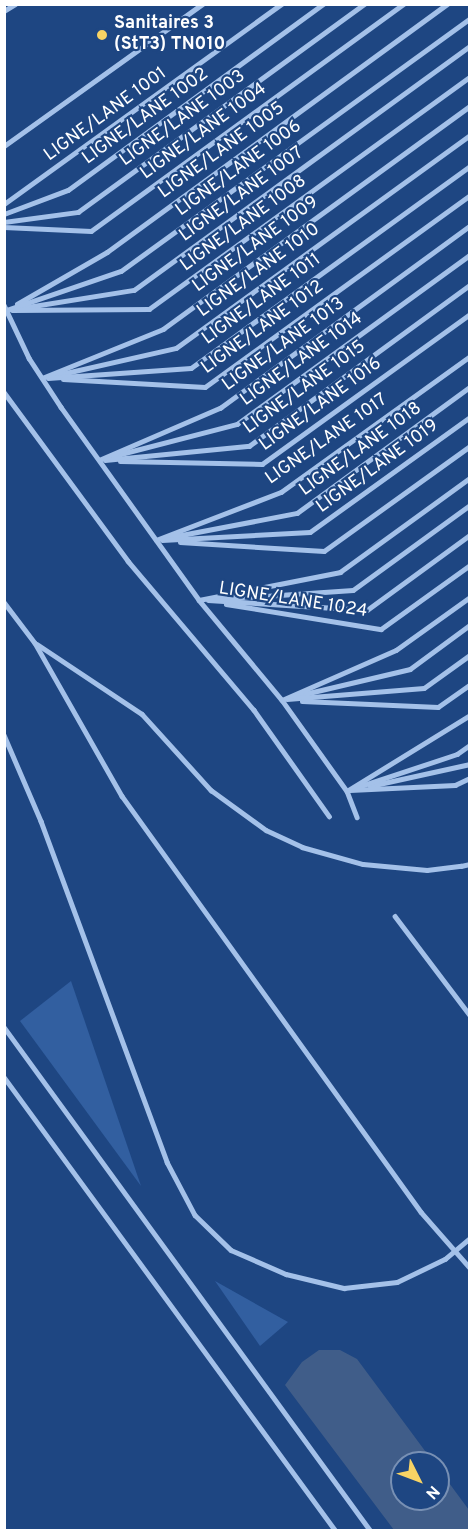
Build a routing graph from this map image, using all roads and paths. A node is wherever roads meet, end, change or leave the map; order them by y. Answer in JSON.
{"nodes":[{"id":1,"x":15,"y":4,"type":"edge"},
{"id":2,"x":202,"y":4,"type":"edge"},
{"id":3,"x":281,"y":4,"type":"edge"},
{"id":4,"x":323,"y":4,"type":"edge"},
{"id":5,"x":364,"y":4,"type":"edge"},
{"id":6,"x":403,"y":4,"type":"edge"},
{"id":7,"x":447,"y":4,"type":"edge"},
{"id":8,"x":4,"y":11,"type":"edge"},
{"id":9,"x":470,"y":18,"type":"edge"},
{"id":10,"x":470,"y":46,"type":"edge"},
{"id":11,"x":470,"y":77,"type":"edge"},
{"id":12,"x":470,"y":106,"type":"edge"},
{"id":13,"x":470,"y":135,"type":"edge"},
{"id":14,"x":4,"y":146,"type":"edge"},
{"id":15,"x":470,"y":166,"type":"edge"},
{"id":16,"x":470,"y":195,"type":"edge"},
{"id":17,"x":4,"y":204,"type":"edge"},
{"id":18,"x":4,"y":214,"type":"edge"},
{"id":19,"x":4,"y":222,"type":"edge"},
{"id":20,"x":470,"y":226,"type":"edge"},
{"id":21,"x":4,"y":227,"type":"edge"},
{"id":22,"x":470,"y":255,"type":"edge"},
{"id":23,"x":470,"y":285,"type":"edge"},
{"id":24,"x":6,"y":308,"type":"edge"},
{"id":25,"x":470,"y":314,"type":"edge"},
{"id":26,"x":470,"y":356,"type":"edge"},
{"id":27,"x":42,"y":378,"type":"junction"},
{"id":28,"x":470,"y":387,"type":"edge"},
{"id":29,"x":4,"y":392,"type":"edge"},
{"id":30,"x":470,"y":417,"type":"edge"},
{"id":31,"x":470,"y":446,"type":"edge"},
{"id":32,"x":99,"y":460,"type":"junction"},
{"id":33,"x":470,"y":478,"type":"edge"},
{"id":34,"x":470,"y":506,"type":"edge"},
{"id":35,"x":470,"y":535,"type":"edge"},
{"id":36,"x":156,"y":540,"type":"junction"},
{"id":37,"x":470,"y":565,"type":"edge"},
{"id":38,"x":470,"y":597,"type":"edge"},
{"id":39,"x":200,"y":600,"type":"junction"},
{"id":40,"x":4,"y":602,"type":"edge"},
{"id":41,"x":470,"y":626,"type":"edge"},
{"id":42,"x":35,"y":643,"type":"junction"},
{"id":43,"x":470,"y":655,"type":"edge"},
{"id":44,"x":470,"y":685,"type":"edge"},
{"id":45,"x":282,"y":700,"type":"junction"},
{"id":46,"x":470,"y":715,"type":"edge"},
{"id":47,"x":4,"y":735,"type":"edge"},
{"id":48,"x":470,"y":745,"type":"edge"},
{"id":49,"x":470,"y":764,"type":"edge"},
{"id":50,"x":470,"y":778,"type":"edge"},
{"id":51,"x":347,"y":791,"type":"junction"},
{"id":52,"x":329,"y":816,"type":"dead end"},
{"id":53,"x":357,"y":817,"type":"dead end"},
{"id":54,"x":470,"y":864,"type":"edge"},
{"id":55,"x":395,"y":916,"type":"dead end"},
{"id":56,"x":470,"y":1015,"type":"edge"},
{"id":57,"x":4,"y":1027,"type":"edge"},
{"id":58,"x":4,"y":1077,"type":"edge"},
{"id":59,"x":470,"y":1238,"type":"edge"},
{"id":60,"x":470,"y":1268,"type":"edge"},
{"id":61,"x":335,"y":1530,"type":"edge"},
{"id":62,"x":370,"y":1530,"type":"edge"}],
"edges":[{"from":1,"to":8,"type":"lane"},
{"from":2,"to":14,"type":"lane"},
{"from":3,"to":17,"type":"lane","name":"LIGNE/LANE 1001"},
{"from":4,"to":18,"type":"lane","name":"LIGNE/LANE 1002"},
{"from":5,"to":19,"type":"lane","name":"LIGNE/LANE 1003"},
{"from":6,"to":21,"type":"lane","name":"LIGNE/LANE 1004"},
{"from":7,"to":24,"type":"lane","name":"LIGNE/LANE 1005"},
{"from":9,"to":24,"type":"lane","name":"LIGNE/LANE 1006"},
{"from":10,"to":24,"type":"lane","name":"LIGNE/LANE 1007"},
{"from":11,"to":24,"type":"lane","name":"LIGNE/LANE 1008"},
{"from":12,"to":27,"type":"lane","name":"LIGNE/LANE 1009"},
{"from":13,"to":27,"type":"lane","name":"LIGNE/LANE 1010"},
{"from":15,"to":27,"type":"lane","name":"LIGNE/LANE 1011"},
{"from":16,"to":27,"type":"lane","name":"LIGNE/LANE 1012"},
{"from":20,"to":32,"type":"lane","name":"LIGNE/LANE 1013"},
{"from":22,"to":32,"type":"lane","name":"LIGNE/LANE 1014"},
{"from":23,"to":32,"type":"lane","name":"LIGNE/LANE 1015"},
{"from":24,"to":27,"type":"lane"},
{"from":25,"to":32,"type":"lane","name":"LIGNE/LANE 1016"},
{"from":26,"to":36,"type":"lane","name":"LIGNE/LANE 1017"},
{"from":27,"to":32,"type":"lane"},
{"from":28,"to":36,"type":"lane","name":"LIGNE/LANE 1018"},
{"from":29,"to":52,"type":"lane"},
{"from":30,"to":36,"type":"lane","name":"LIGNE/LANE 1019"},
{"from":31,"to":36,"type":"lane"},
{"from":32,"to":36,"type":"lane"},
{"from":33,"to":39,"type":"lane"},
{"from":34,"to":39,"type":"lane"},
{"from":35,"to":39,"type":"lane"},
{"from":36,"to":39,"type":"lane"},
{"from":37,"to":39,"type":"lane","name":"LIGNE/LANE 1024"},
{"from":38,"to":45,"type":"lane"},
{"from":39,"to":45,"type":"lane"},
{"from":40,"to":42,"type":"lane"},
{"from":41,"to":45,"type":"lane"},
{"from":42,"to":54,"type":"lane","bridge":true},
{"from":42,"to":60,"type":"lane"},
{"from":43,"to":45,"type":"lane"},
{"from":44,"to":45,"type":"lane"},
{"from":45,"to":51,"type":"lane"},
{"from":46,"to":51,"type":"lane"},
{"from":47,"to":59,"type":"lane","bridge":true},
{"from":48,"to":51,"type":"lane"},
{"from":49,"to":51,"type":"lane"},
{"from":50,"to":51,"type":"lane"},
{"from":51,"to":53,"type":"lane"},
{"from":55,"to":56,"type":"lane"},
{"from":57,"to":62,"type":"lane"},
{"from":58,"to":61,"type":"lane"}]}
